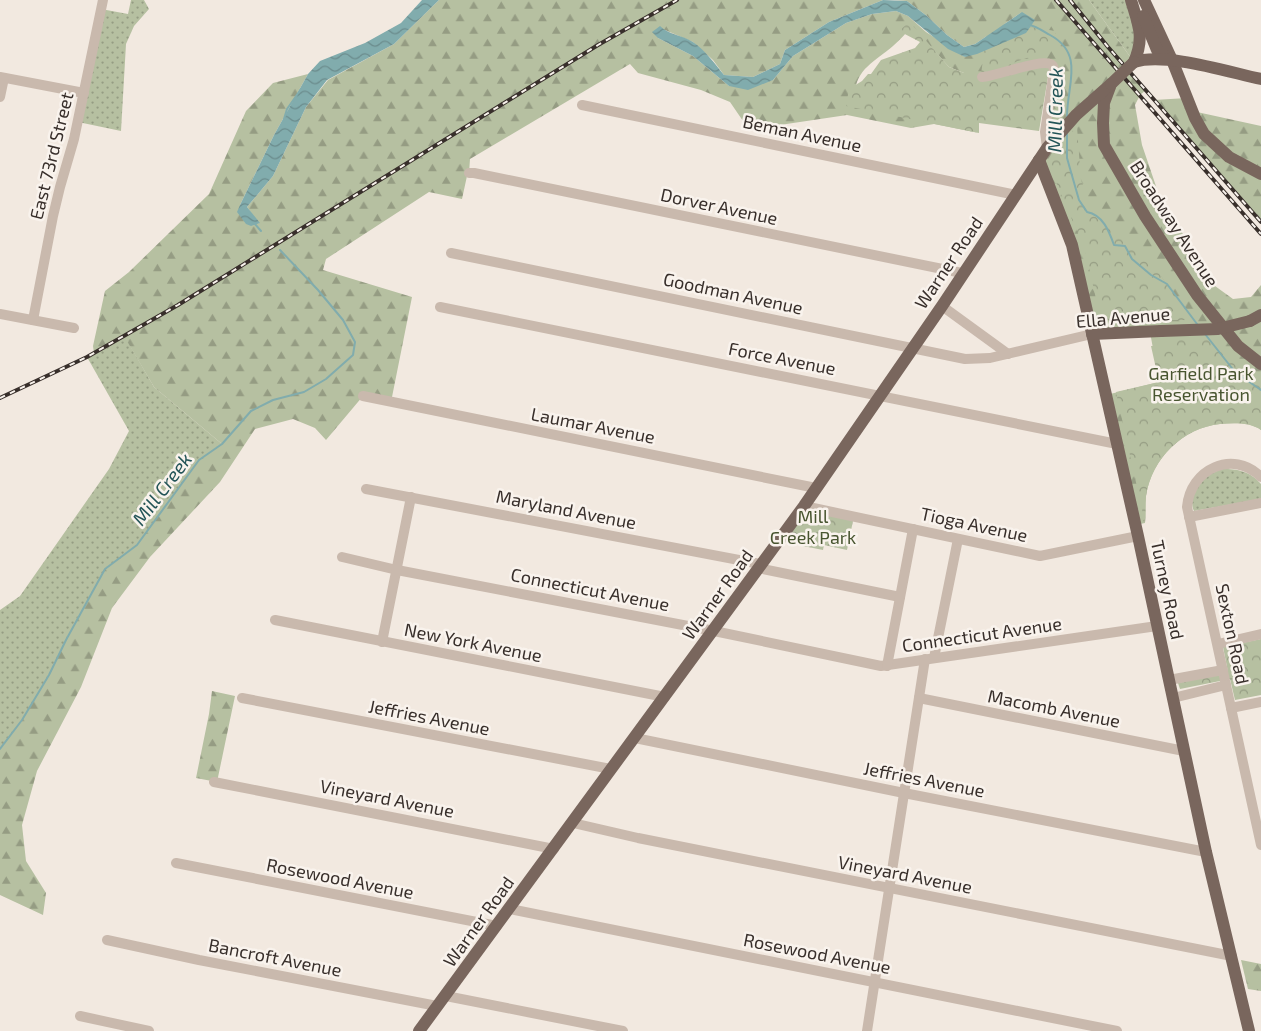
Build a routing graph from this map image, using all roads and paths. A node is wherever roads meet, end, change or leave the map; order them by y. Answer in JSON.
{"nodes":[{"id":1,"x":103,"y":0,"type":"edge"},
{"id":2,"x":1131,"y":0,"type":"edge"},
{"id":3,"x":1137,"y":0,"type":"edge"},
{"id":4,"x":1144,"y":0,"type":"edge"},
{"id":5,"x":1172,"y":60,"type":"junction"},
{"id":6,"x":1134,"y":62,"type":"junction"},
{"id":7,"x":982,"y":77,"type":"dead end"},
{"id":8,"x":2,"y":78,"type":"edge"},
{"id":9,"x":1261,"y":79,"type":"edge"},
{"id":10,"x":1111,"y":84,"type":"junction"},
{"id":11,"x":84,"y":93,"type":"junction"},
{"id":12,"x":0,"y":96,"type":"edge"},
{"id":13,"x":582,"y":105,"type":"dead end"},
{"id":14,"x":1047,"y":148,"type":"junction"},
{"id":15,"x":1039,"y":160,"type":"junction"},
{"id":16,"x":469,"y":173,"type":"dead end"},
{"id":17,"x":1261,"y":174,"type":"edge"},
{"id":18,"x":1016,"y":195,"type":"junction"},
{"id":19,"x":451,"y":253,"type":"dead end"},
{"id":20,"x":962,"y":273,"type":"junction"},
{"id":21,"x":942,"y":306,"type":"junction"},
{"id":22,"x":440,"y":307,"type":"dead end"},
{"id":23,"x":0,"y":314,"type":"edge"},
{"id":24,"x":1256,"y":318,"type":"edge"},
{"id":25,"x":33,"y":320,"type":"junction"},
{"id":26,"x":74,"y":328,"type":"dead end"},
{"id":27,"x":1092,"y":334,"type":"junction"},
{"id":28,"x":912,"y":347,"type":"junction"},
{"id":29,"x":1008,"y":354,"type":"junction"},
{"id":30,"x":1261,"y":364,"type":"edge"},
{"id":31,"x":881,"y":395,"type":"junction"},
{"id":32,"x":363,"y":396,"type":"dead end"},
{"id":33,"x":1117,"y":444,"type":"junction"},
{"id":34,"x":1261,"y":477,"type":"edge"},
{"id":35,"x":816,"y":488,"type":"junction"},
{"id":36,"x":366,"y":489,"type":"dead end"},
{"id":37,"x":411,"y":497,"type":"junction"},
{"id":38,"x":1261,"y":503,"type":"edge"},
{"id":39,"x":804,"y":506,"type":"junction"},
{"id":40,"x":1190,"y":518,"type":"junction"},
{"id":41,"x":913,"y":529,"type":"junction"},
{"id":42,"x":1138,"y":536,"type":"junction"},
{"id":43,"x":958,"y":539,"type":"junction"},
{"id":44,"x":342,"y":557,"type":"dead end"},
{"id":45,"x":759,"y":566,"type":"junction"},
{"id":46,"x":397,"y":570,"type":"junction"},
{"id":47,"x":900,"y":597,"type":"junction"},
{"id":48,"x":275,"y":620,"type":"dead end"},
{"id":49,"x":1158,"y":626,"type":"junction"},
{"id":50,"x":714,"y":631,"type":"junction"},
{"id":51,"x":1261,"y":634,"type":"edge"},
{"id":52,"x":382,"y":642,"type":"junction"},
{"id":53,"x":1218,"y":644,"type":"junction"},
{"id":54,"x":929,"y":658,"type":"junction"},
{"id":55,"x":887,"y":666,"type":"junction"},
{"id":56,"x":1223,"y":670,"type":"junction"},
{"id":57,"x":1170,"y":680,"type":"junction"},
{"id":58,"x":1226,"y":685,"type":"junction"},
{"id":59,"x":665,"y":697,"type":"junction"},
{"id":60,"x":242,"y":698,"type":"dead end"},
{"id":61,"x":918,"y":698,"type":"junction"},
{"id":62,"x":1173,"y":698,"type":"junction"},
{"id":63,"x":1261,"y":702,"type":"edge"},
{"id":64,"x":1231,"y":708,"type":"junction"},
{"id":65,"x":636,"y":738,"type":"junction"},
{"id":66,"x":1184,"y":751,"type":"junction"},
{"id":67,"x":611,"y":770,"type":"junction"},
{"id":68,"x":214,"y":782,"type":"dead end"},
{"id":69,"x":904,"y":793,"type":"junction"},
{"id":70,"x":573,"y":823,"type":"junction"},
{"id":71,"x":1261,"y":845,"type":"edge"},
{"id":72,"x":554,"y":848,"type":"junction"},
{"id":73,"x":1206,"y":852,"type":"junction"},
{"id":74,"x":176,"y":863,"type":"dead end"},
{"id":75,"x":889,"y":888,"type":"junction"},
{"id":76,"x":510,"y":909,"type":"junction"},
{"id":77,"x":497,"y":926,"type":"junction"},
{"id":78,"x":108,"y":940,"type":"dead end"},
{"id":79,"x":1232,"y":956,"type":"junction"},
{"id":80,"x":874,"y":982,"type":"junction"},
{"id":81,"x":446,"y":996,"type":"junction"},
{"id":82,"x":438,"y":1006,"type":"junction"},
{"id":83,"x":80,"y":1016,"type":"dead end"},
{"id":84,"x":149,"y":1031,"type":"edge"},
{"id":85,"x":419,"y":1031,"type":"edge"},
{"id":86,"x":623,"y":1031,"type":"edge"},
{"id":87,"x":867,"y":1031,"type":"edge"},
{"id":88,"x":1118,"y":1031,"type":"edge"},
{"id":89,"x":1249,"y":1031,"type":"edge"}],
"edges":[{"from":1,"to":11,"type":"street","name":"East 73rd Street"},
{"from":2,"to":6,"type":"main road"},
{"from":3,"to":5,"type":"main road"},
{"from":4,"to":5,"type":"main road"},
{"from":5,"to":6,"type":"main road"},
{"from":5,"to":9,"type":"main road"},
{"from":5,"to":17,"type":"main road"},
{"from":6,"to":10,"type":"main road","name":"Warner Road","bridge":true},
{"from":7,"to":14,"type":"street"},
{"from":8,"to":11,"type":"street"},
{"from":8,"to":12,"type":"street"},
{"from":10,"to":14,"type":"main road","name":"Warner Road"},
{"from":10,"to":30,"type":"main road","name":"Broadway Avenue"},
{"from":11,"to":25,"type":"street","name":"East 73rd Street"},
{"from":13,"to":18,"type":"street","name":"Beman Avenue"},
{"from":14,"to":15,"type":"main road","name":"Warner Road"},
{"from":15,"to":18,"type":"main road","name":"Warner Road"},
{"from":15,"to":27,"type":"main road","name":"Turney Road"},
{"from":16,"to":20,"type":"street","name":"Dorver Avenue"},
{"from":18,"to":20,"type":"main road","name":"Warner Road"},
{"from":19,"to":28,"type":"street","name":"Goodman Avenue"},
{"from":20,"to":21,"type":"main road","name":"Warner Road"},
{"from":21,"to":28,"type":"main road","name":"Warner Road"},
{"from":21,"to":29,"type":"street"},
{"from":22,"to":31,"type":"street","name":"Force Avenue"},
{"from":23,"to":25,"type":"street"},
{"from":24,"to":27,"type":"main road","name":"Ella Avenue","bridge":true},
{"from":25,"to":26,"type":"street"},
{"from":27,"to":29,"type":"street","name":"Ella Avenue"},
{"from":27,"to":33,"type":"main road","name":"Turney Road"},
{"from":28,"to":29,"type":"street","name":"Goodman Avenue"},
{"from":28,"to":31,"type":"main road","name":"Warner Road"},
{"from":31,"to":33,"type":"street","name":"Force Avenue"},
{"from":31,"to":35,"type":"main road","name":"Warner Road"},
{"from":32,"to":35,"type":"street","name":"Laumar Avenue"},
{"from":33,"to":42,"type":"main road","name":"Turney Road"},
{"from":34,"to":40,"type":"street","name":"Sexton Road"},
{"from":35,"to":39,"type":"main road","name":"Warner Road"},
{"from":36,"to":37,"type":"street","name":"Maryland Avenue"},
{"from":37,"to":45,"type":"street","name":"Maryland Avenue"},
{"from":37,"to":46,"type":"street"},
{"from":38,"to":40,"type":"street"},
{"from":39,"to":41,"type":"street","name":"Tioga Avenue"},
{"from":39,"to":45,"type":"main road","name":"Warner Road"},
{"from":40,"to":53,"type":"street","name":"Sexton Road"},
{"from":41,"to":43,"type":"street","name":"Tioga Avenue"},
{"from":41,"to":47,"type":"street"},
{"from":42,"to":43,"type":"street","name":"Tioga Avenue"},
{"from":42,"to":49,"type":"main road","name":"Turney Road"},
{"from":43,"to":54,"type":"street"},
{"from":44,"to":46,"type":"street","name":"Connecticut Avenue"},
{"from":45,"to":47,"type":"street","name":"Maryland Avenue"},
{"from":45,"to":50,"type":"main road","name":"Warner Road"},
{"from":46,"to":50,"type":"street","name":"Connecticut Avenue"},
{"from":46,"to":52,"type":"street"},
{"from":47,"to":55,"type":"street"},
{"from":48,"to":52,"type":"street","name":"New York Avenue"},
{"from":49,"to":54,"type":"street","name":"Connecticut Avenue"},
{"from":49,"to":57,"type":"main road","name":"Turney Road"},
{"from":50,"to":55,"type":"street","name":"Connecticut Avenue"},
{"from":50,"to":59,"type":"main road","name":"Warner Road"},
{"from":51,"to":53,"type":"street"},
{"from":52,"to":59,"type":"street","name":"New York Avenue"},
{"from":53,"to":56,"type":"street","name":"Sexton Road"},
{"from":54,"to":55,"type":"street","name":"Connecticut Avenue"},
{"from":54,"to":61,"type":"street"},
{"from":56,"to":57,"type":"street"},
{"from":56,"to":58,"type":"street","name":"Sexton Road"},
{"from":57,"to":62,"type":"main road","name":"Turney Road"},
{"from":58,"to":62,"type":"street"},
{"from":58,"to":64,"type":"street","name":"Sexton Road"},
{"from":59,"to":65,"type":"main road","name":"Warner Road"},
{"from":60,"to":67,"type":"street","name":"Jeffries Avenue"},
{"from":61,"to":66,"type":"street","name":"Macomb Avenue"},
{"from":61,"to":69,"type":"street"},
{"from":62,"to":66,"type":"main road","name":"Turney Road"},
{"from":63,"to":64,"type":"street"},
{"from":64,"to":71,"type":"street","name":"Sexton Road"},
{"from":65,"to":67,"type":"main road","name":"Warner Road"},
{"from":65,"to":69,"type":"street","name":"Jeffries Avenue"},
{"from":66,"to":73,"type":"main road","name":"Turney Road"},
{"from":67,"to":70,"type":"main road","name":"Warner Road"},
{"from":68,"to":72,"type":"street","name":"Vineyard Avenue"},
{"from":69,"to":73,"type":"street","name":"Jeffries Avenue"},
{"from":69,"to":75,"type":"street"},
{"from":70,"to":72,"type":"main road","name":"Warner Road"},
{"from":70,"to":75,"type":"street","name":"Vineyard Avenue"},
{"from":72,"to":76,"type":"main road","name":"Warner Road"},
{"from":73,"to":79,"type":"main road","name":"Turney Road"},
{"from":74,"to":77,"type":"street","name":"Rosewood Avenue"},
{"from":75,"to":79,"type":"street","name":"Vineyard Avenue"},
{"from":75,"to":80,"type":"street"},
{"from":76,"to":77,"type":"main road","name":"Warner Road"},
{"from":76,"to":80,"type":"street","name":"Rosewood Avenue"},
{"from":77,"to":81,"type":"main road","name":"Warner Road"},
{"from":78,"to":82,"type":"street","name":"Bancroft Avenue"},
{"from":79,"to":89,"type":"main road","name":"Turney Road"},
{"from":80,"to":87,"type":"street"},
{"from":80,"to":88,"type":"street","name":"Rosewood Avenue"},
{"from":81,"to":82,"type":"main road","name":"Warner Road"},
{"from":81,"to":86,"type":"street"},
{"from":82,"to":85,"type":"main road","name":"Warner Road"},
{"from":83,"to":84,"type":"street"}]}
